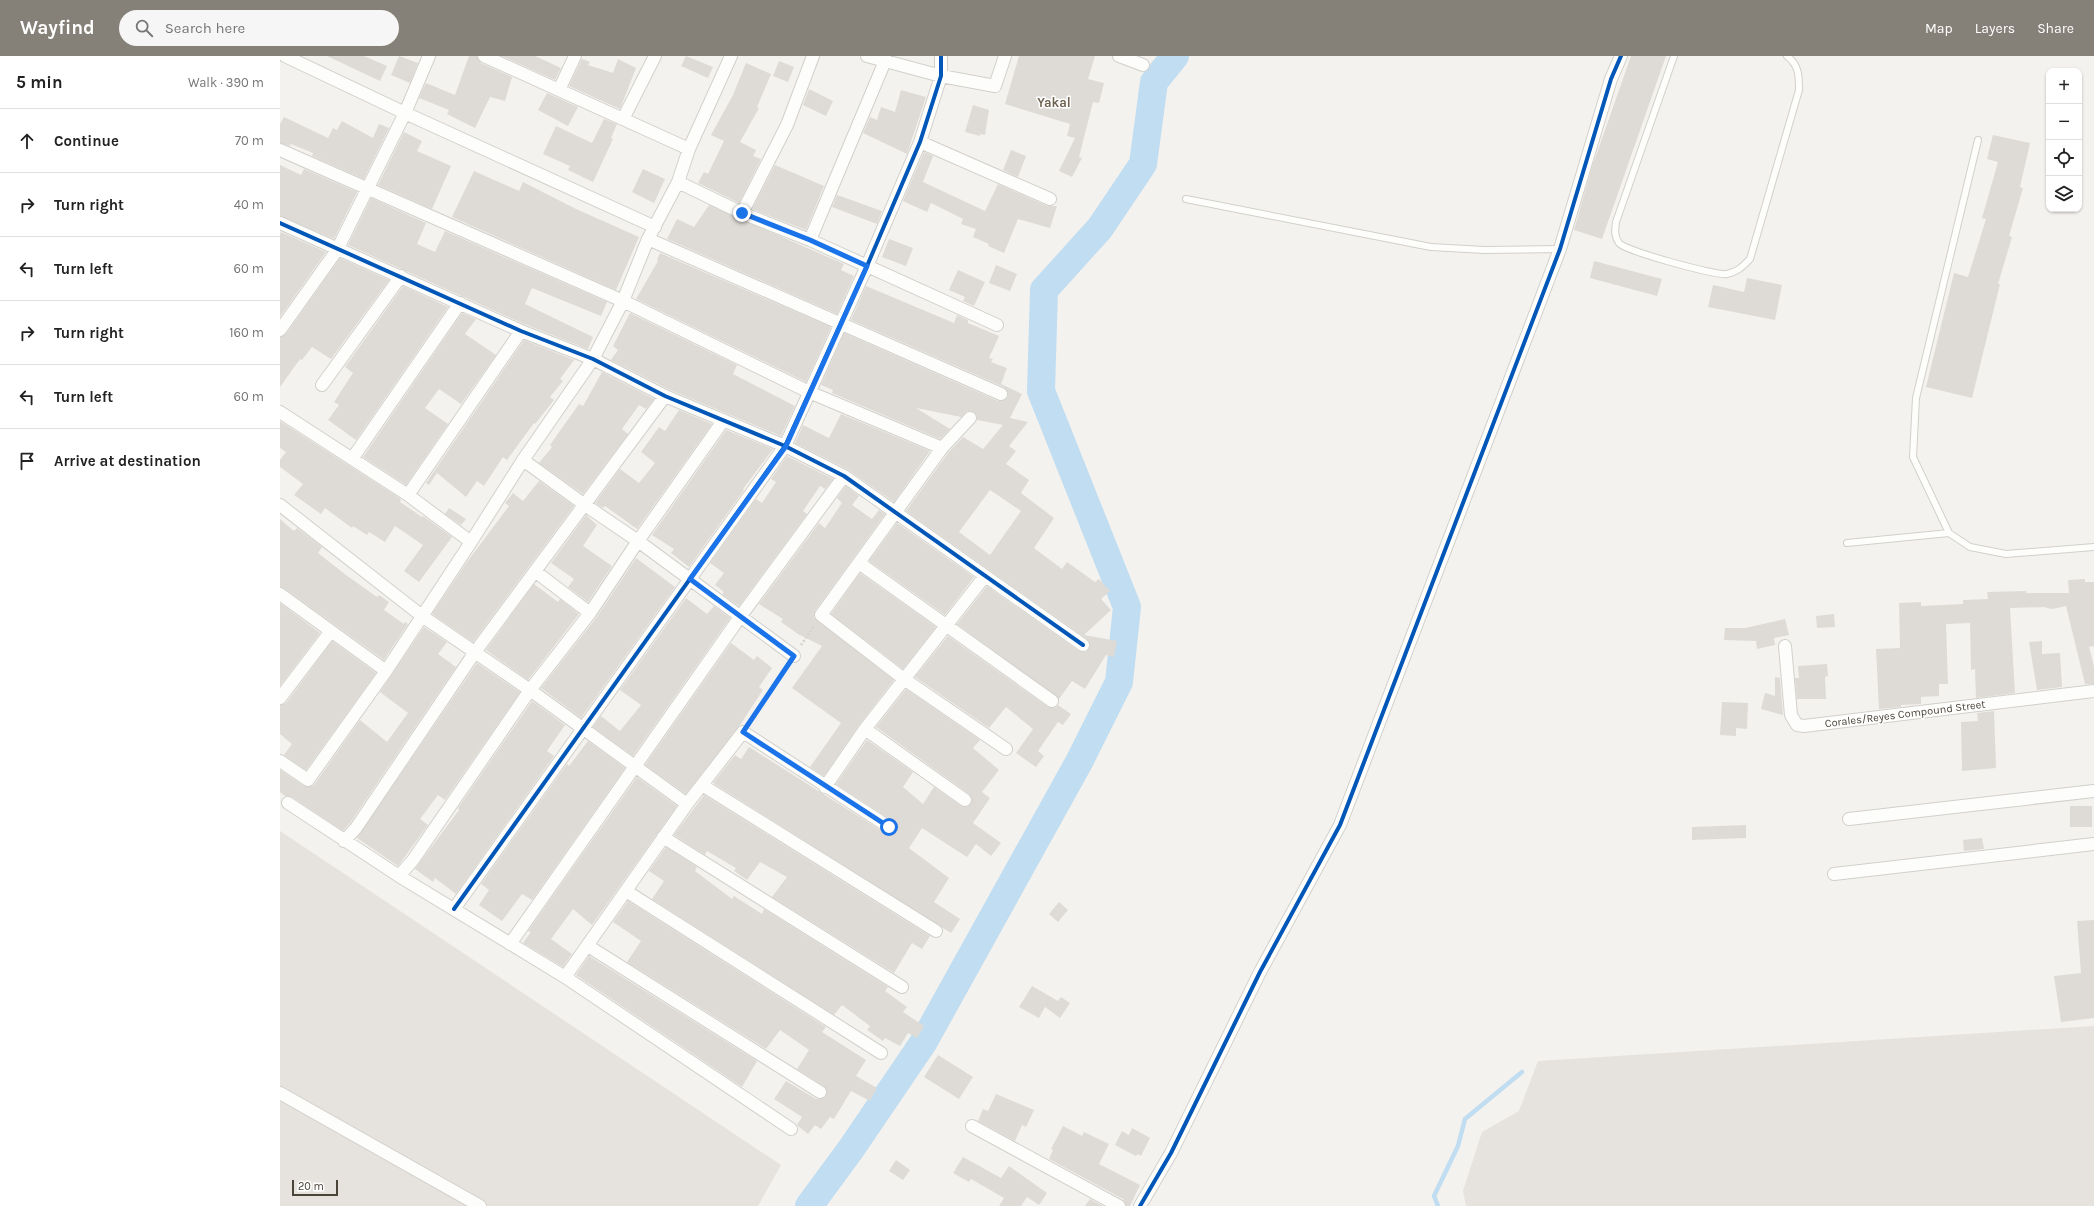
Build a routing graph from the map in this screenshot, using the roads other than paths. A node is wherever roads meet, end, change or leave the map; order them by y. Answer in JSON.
{"nodes":[{"id":1,"x":285,"y":56,"type":"edge"},
{"id":2,"x":429,"y":56,"type":"edge"},
{"id":3,"x":484,"y":56,"type":"edge"},
{"id":4,"x":575,"y":56,"type":"edge"},
{"id":5,"x":655,"y":56,"type":"edge"},
{"id":6,"x":731,"y":56,"type":"edge"},
{"id":7,"x":813,"y":56,"type":"edge"},
{"id":8,"x":867,"y":56,"type":"edge"},
{"id":9,"x":941,"y":56,"type":"edge"},
{"id":10,"x":1006,"y":56,"type":"edge"},
{"id":11,"x":1119,"y":56,"type":"edge"},
{"id":12,"x":1621,"y":56,"type":"edge"},
{"id":13,"x":1674,"y":56,"type":"edge"},
{"id":14,"x":1787,"y":56,"type":"edge"},
{"id":15,"x":885,"y":58,"type":"edge"},
{"id":16,"x":500,"y":59,"type":"edge"},
{"id":17,"x":1143,"y":65,"type":"dead end"},
{"id":18,"x":941,"y":76,"type":"junction"},
{"id":19,"x":559,"y":90,"type":"junction"},
{"id":20,"x":405,"y":113,"type":"junction"},
{"id":21,"x":623,"y":119,"type":"junction"},
{"id":22,"x":1978,"y":140,"type":"dead end"},
{"id":23,"x":920,"y":142,"type":"junction"},
{"id":24,"x":689,"y":149,"type":"junction"},
{"id":25,"x":280,"y":150,"type":"edge"},
{"id":26,"x":678,"y":182,"type":"junction"},
{"id":27,"x":368,"y":189,"type":"junction"},
{"id":28,"x":1050,"y":199,"type":"dead end"},
{"id":29,"x":1186,"y":199,"type":"dead end"},
{"id":30,"x":742,"y":213,"type":"junction"},
{"id":31,"x":280,"y":223,"type":"edge"},
{"id":32,"x":655,"y":227,"type":"junction"},
{"id":33,"x":648,"y":240,"type":"junction"},
{"id":34,"x":810,"y":240,"type":"junction"},
{"id":35,"x":1560,"y":249,"type":"junction"},
{"id":36,"x":337,"y":250,"type":"junction"},
{"id":37,"x":867,"y":266,"type":"junction"},
{"id":38,"x":401,"y":276,"type":"junction"},
{"id":39,"x":623,"y":301,"type":"junction"},
{"id":40,"x":460,"y":303,"type":"junction"},
{"id":41,"x":840,"y":325,"type":"junction"},
{"id":42,"x":997,"y":326,"type":"dead end"},
{"id":43,"x":280,"y":330,"type":"edge"},
{"id":44,"x":521,"y":331,"type":"junction"},
{"id":45,"x":593,"y":359,"type":"junction"},
{"id":46,"x":322,"y":385,"type":"dead end"},
{"id":47,"x":808,"y":392,"type":"junction"},
{"id":48,"x":1001,"y":394,"type":"dead end"},
{"id":49,"x":665,"y":396,"type":"junction"},
{"id":50,"x":280,"y":412,"type":"edge"},
{"id":51,"x":970,"y":418,"type":"dead end"},
{"id":52,"x":723,"y":421,"type":"junction"},
{"id":53,"x":786,"y":446,"type":"junction"},
{"id":54,"x":942,"y":448,"type":"junction"},
{"id":55,"x":352,"y":459,"type":"junction"},
{"id":56,"x":522,"y":460,"type":"junction"},
{"id":57,"x":844,"y":476,"type":"junction"},
{"id":58,"x":408,"y":495,"type":"junction"},
{"id":59,"x":280,"y":505,"type":"edge"},
{"id":60,"x":585,"y":505,"type":"junction"},
{"id":61,"x":896,"y":512,"type":"junction"},
{"id":62,"x":1949,"y":533,"type":"junction"},
{"id":63,"x":638,"y":541,"type":"junction"},
{"id":64,"x":471,"y":542,"type":"junction"},
{"id":65,"x":1847,"y":543,"type":"dead end"},
{"id":66,"x":2094,"y":547,"type":"edge"},
{"id":67,"x":859,"y":563,"type":"junction"},
{"id":68,"x":536,"y":572,"type":"junction"},
{"id":69,"x":985,"y":576,"type":"junction"},
{"id":70,"x":690,"y":579,"type":"junction"},
{"id":71,"x":280,"y":594,"type":"edge"},
{"id":72,"x":590,"y":613,"type":"junction"},
{"id":73,"x":422,"y":616,"type":"junction"},
{"id":74,"x":740,"y":617,"type":"junction"},
{"id":75,"x":948,"y":626,"type":"junction"},
{"id":76,"x":331,"y":631,"type":"junction"},
{"id":77,"x":1084,"y":645,"type":"dead end"},
{"id":78,"x":1785,"y":646,"type":"dead end"},
{"id":79,"x":475,"y":652,"type":"junction"},
{"id":80,"x":794,"y":656,"type":"road end"},
{"id":81,"x":386,"y":671,"type":"junction"},
{"id":82,"x":904,"y":679,"type":"junction"},
{"id":83,"x":530,"y":690,"type":"junction"},
{"id":84,"x":2094,"y":691,"type":"edge"},
{"id":85,"x":280,"y":698,"type":"edge"},
{"id":86,"x":1052,"y":701,"type":"dead end"},
{"id":87,"x":582,"y":728,"type":"junction"},
{"id":88,"x":865,"y":729,"type":"junction"},
{"id":89,"x":1006,"y":749,"type":"dead end"},
{"id":90,"x":280,"y":761,"type":"edge"},
{"id":91,"x":635,"y":768,"type":"junction"},
{"id":92,"x":702,"y":785,"type":"junction"},
{"id":93,"x":825,"y":787,"type":"junction"},
{"id":94,"x":2094,"y":791,"type":"edge"},
{"id":95,"x":965,"y":800,"type":"dead end"},
{"id":96,"x":288,"y":803,"type":"dead end"},
{"id":97,"x":687,"y":804,"type":"junction"},
{"id":98,"x":1849,"y":819,"type":"dead end"},
{"id":99,"x":889,"y":827,"type":"dead end"},
{"id":100,"x":663,"y":838,"type":"junction"},
{"id":101,"x":344,"y":840,"type":"junction"},
{"id":102,"x":2094,"y":844,"type":"edge"},
{"id":103,"x":1834,"y":874,"type":"dead end"},
{"id":104,"x":399,"y":876,"type":"junction"},
{"id":105,"x":626,"y":891,"type":"junction"},
{"id":106,"x":454,"y":909,"type":"junction"},
{"id":107,"x":936,"y":931,"type":"dead end"},
{"id":108,"x":510,"y":944,"type":"junction"},
{"id":109,"x":588,"y":946,"type":"junction"},
{"id":110,"x":565,"y":977,"type":"junction"},
{"id":111,"x":902,"y":987,"type":"dead end"},
{"id":112,"x":881,"y":1053,"type":"dead end"},
{"id":113,"x":820,"y":1092,"type":"dead end"},
{"id":114,"x":280,"y":1093,"type":"edge"},
{"id":115,"x":972,"y":1126,"type":"dead end"},
{"id":116,"x":791,"y":1129,"type":"dead end"},
{"id":117,"x":480,"y":1206,"type":"edge"},
{"id":118,"x":1119,"y":1206,"type":"edge"},
{"id":119,"x":1140,"y":1206,"type":"edge"}],
"edges":[{"from":1,"to":20,"type":"street"},
{"from":2,"to":20,"type":"street"},
{"from":3,"to":16,"type":"street"},
{"from":4,"to":19,"type":"street"},
{"from":5,"to":21,"type":"street"},
{"from":6,"to":24,"type":"street"},
{"from":7,"to":30,"type":"street"},
{"from":8,"to":15,"type":"street"},
{"from":9,"to":18,"type":"street"},
{"from":10,"to":18,"type":"street"},
{"from":11,"to":17,"type":"street"},
{"from":12,"to":35,"type":"street"},
{"from":13,"to":14,"type":"lane"},
{"from":15,"to":18,"type":"street"},
{"from":15,"to":34,"type":"street"},
{"from":16,"to":19,"type":"street"},
{"from":18,"to":23,"type":"street"},
{"from":19,"to":21,"type":"street"},
{"from":20,"to":27,"type":"street"},
{"from":20,"to":32,"type":"street"},
{"from":21,"to":24,"type":"street"},
{"from":22,"to":62,"type":"lane"},
{"from":23,"to":28,"type":"street"},
{"from":23,"to":37,"type":"street"},
{"from":24,"to":26,"type":"street"},
{"from":25,"to":27,"type":"street"},
{"from":26,"to":30,"type":"street"},
{"from":26,"to":32,"type":"street"},
{"from":27,"to":36,"type":"street"},
{"from":27,"to":39,"type":"street"},
{"from":29,"to":35,"type":"lane"},
{"from":30,"to":34,"type":"street"},
{"from":31,"to":36,"type":"street"},
{"from":32,"to":33,"type":"street"},
{"from":33,"to":39,"type":"street"},
{"from":33,"to":41,"type":"street"},
{"from":34,"to":37,"type":"street"},
{"from":35,"to":119,"type":"street"},
{"from":36,"to":38,"type":"street"},
{"from":36,"to":43,"type":"street"},
{"from":37,"to":41,"type":"street"},
{"from":37,"to":42,"type":"street"},
{"from":38,"to":40,"type":"street"},
{"from":38,"to":46,"type":"street"},
{"from":39,"to":45,"type":"street"},
{"from":39,"to":47,"type":"street"},
{"from":40,"to":44,"type":"street"},
{"from":40,"to":55,"type":"street"},
{"from":41,"to":47,"type":"street"},
{"from":41,"to":48,"type":"street"},
{"from":44,"to":45,"type":"street"},
{"from":44,"to":58,"type":"street"},
{"from":45,"to":49,"type":"street"},
{"from":45,"to":56,"type":"street"},
{"from":47,"to":53,"type":"street"},
{"from":47,"to":54,"type":"street"},
{"from":49,"to":52,"type":"street"},
{"from":49,"to":60,"type":"street"},
{"from":50,"to":55,"type":"street"},
{"from":51,"to":54,"type":"street"},
{"from":52,"to":53,"type":"street"},
{"from":52,"to":63,"type":"street"},
{"from":53,"to":57,"type":"street"},
{"from":53,"to":70,"type":"street"},
{"from":54,"to":61,"type":"street"},
{"from":55,"to":58,"type":"street"},
{"from":56,"to":60,"type":"street"},
{"from":56,"to":64,"type":"street"},
{"from":57,"to":61,"type":"street"},
{"from":57,"to":74,"type":"street"},
{"from":58,"to":64,"type":"street"},
{"from":59,"to":73,"type":"street"},
{"from":60,"to":63,"type":"street"},
{"from":60,"to":68,"type":"street"},
{"from":61,"to":67,"type":"street"},
{"from":61,"to":69,"type":"street"},
{"from":62,"to":65,"type":"lane"},
{"from":62,"to":66,"type":"lane"},
{"from":63,"to":70,"type":"street"},
{"from":63,"to":72,"type":"street"},
{"from":64,"to":73,"type":"street"},
{"from":67,"to":75,"type":"street"},
{"from":67,"to":82,"type":"street"},
{"from":68,"to":72,"type":"street"},
{"from":68,"to":79,"type":"street"},
{"from":69,"to":75,"type":"street"},
{"from":69,"to":77,"type":"street"},
{"from":70,"to":74,"type":"street"},
{"from":70,"to":87,"type":"street"},
{"from":71,"to":76,"type":"street"},
{"from":72,"to":83,"type":"street"},
{"from":73,"to":79,"type":"street"},
{"from":73,"to":81,"type":"street"},
{"from":74,"to":80,"type":"street"},
{"from":74,"to":91,"type":"street"},
{"from":75,"to":82,"type":"street"},
{"from":75,"to":86,"type":"street"},
{"from":76,"to":81,"type":"street"},
{"from":76,"to":85,"type":"street"},
{"from":78,"to":84,"type":"street","name":"Corales/Reyes Compound Street"},
{"from":79,"to":83,"type":"street"},
{"from":79,"to":101,"type":"street"},
{"from":81,"to":90,"type":"street"},
{"from":82,"to":88,"type":"street"},
{"from":82,"to":89,"type":"street"},
{"from":83,"to":87,"type":"street"},
{"from":83,"to":104,"type":"street"},
{"from":87,"to":91,"type":"street"},
{"from":87,"to":106,"type":"street"},
{"from":88,"to":93,"type":"street"},
{"from":88,"to":95,"type":"street"},
{"from":91,"to":97,"type":"street"},
{"from":91,"to":108,"type":"street"},
{"from":92,"to":93,"type":"street"},
{"from":92,"to":97,"type":"street"},
{"from":92,"to":107,"type":"street"},
{"from":93,"to":99,"type":"street"},
{"from":94,"to":98,"type":"street"},
{"from":96,"to":101,"type":"street"},
{"from":97,"to":100,"type":"street"},
{"from":100,"to":105,"type":"street"},
{"from":100,"to":111,"type":"street"},
{"from":101,"to":104,"type":"street"},
{"from":102,"to":103,"type":"street"},
{"from":104,"to":106,"type":"street"},
{"from":105,"to":109,"type":"street"},
{"from":105,"to":112,"type":"street"},
{"from":106,"to":108,"type":"street"},
{"from":108,"to":110,"type":"street"},
{"from":109,"to":110,"type":"street"},
{"from":109,"to":113,"type":"street"},
{"from":110,"to":116,"type":"street"},
{"from":114,"to":117,"type":"street"},
{"from":115,"to":118,"type":"street"}]}
